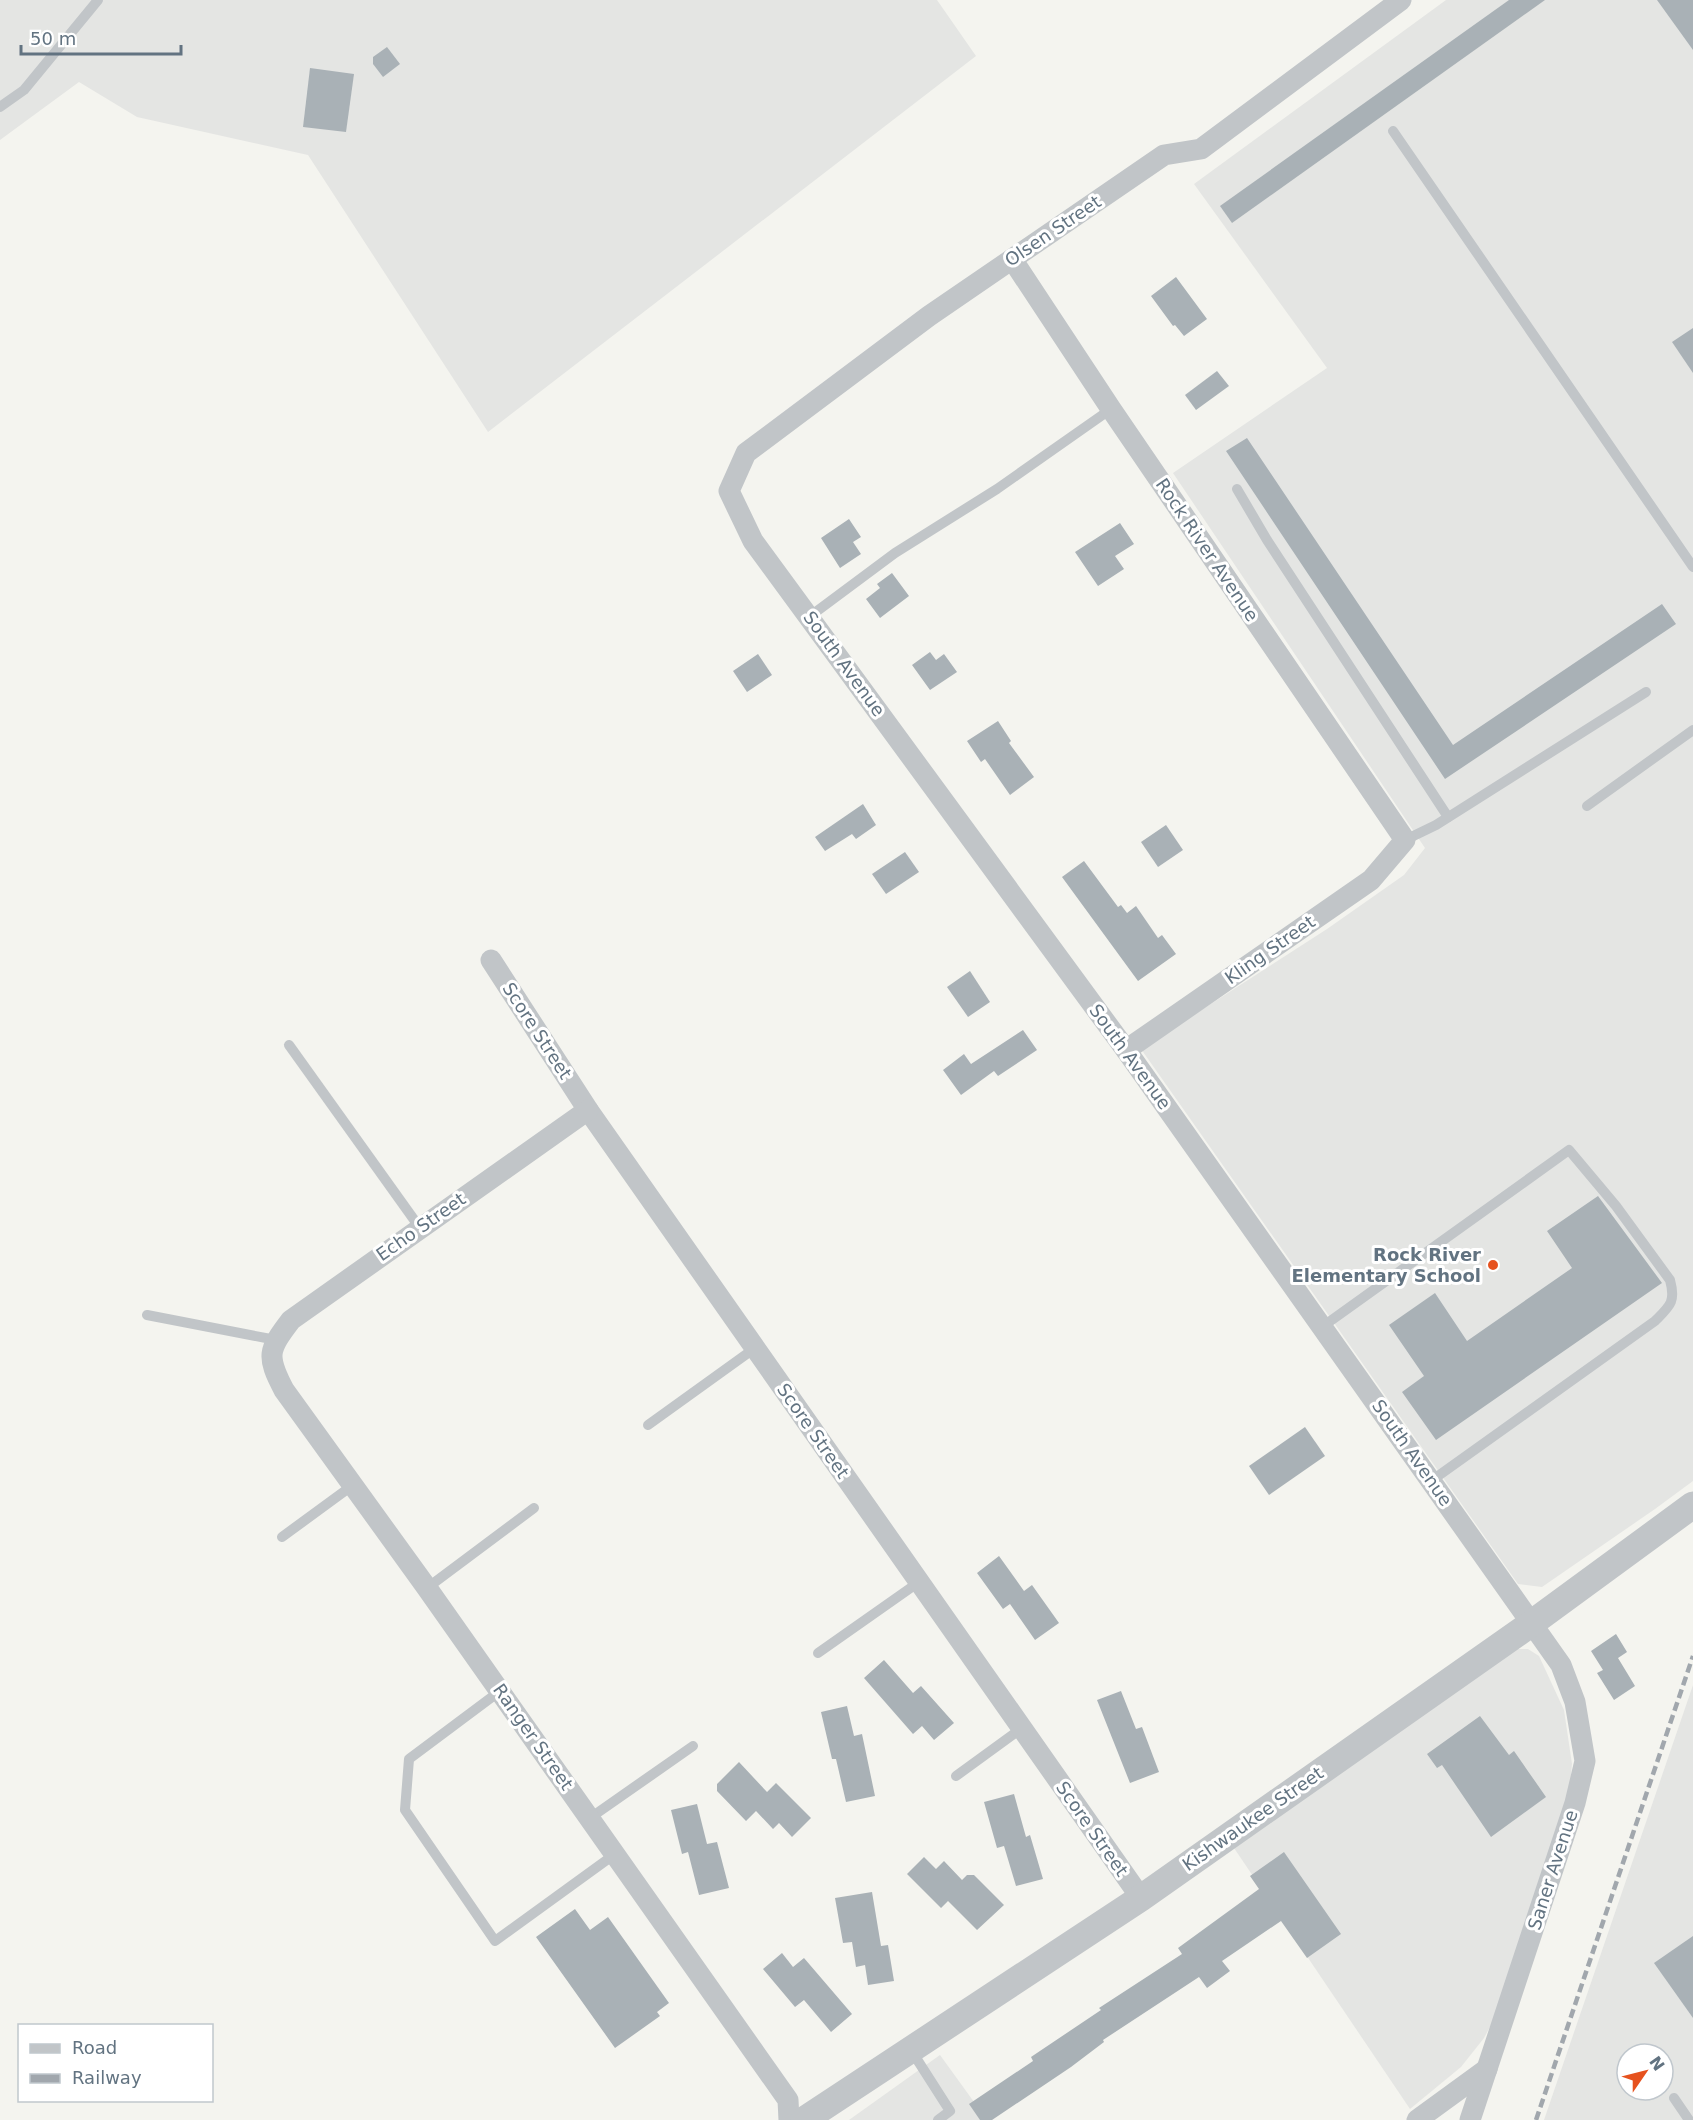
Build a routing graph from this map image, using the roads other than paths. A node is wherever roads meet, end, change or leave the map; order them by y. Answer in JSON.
{"nodes":[{"id":1,"x":98,"y":0,"type":"edge"},
{"id":2,"x":1401,"y":0,"type":"edge"},
{"id":3,"x":0,"y":107,"type":"edge"},
{"id":4,"x":1393,"y":131,"type":"dead end"},
{"id":5,"x":1012,"y":259,"type":"junction"},
{"id":6,"x":1111,"y":410,"type":"junction"},
{"id":7,"x":1237,"y":489,"type":"dead end"},
{"id":8,"x":729,"y":491,"type":"joint"},
{"id":9,"x":1693,"y":567,"type":"edge"},
{"id":10,"x":809,"y":617,"type":"junction"},
{"id":11,"x":1646,"y":692,"type":"dead end"},
{"id":12,"x":1693,"y":729,"type":"edge"},
{"id":13,"x":1587,"y":806,"type":"dead end"},
{"id":14,"x":1448,"y":817,"type":"junction"},
{"id":15,"x":1405,"y":840,"type":"junction"},
{"id":16,"x":490,"y":960,"type":"dead end"},
{"id":17,"x":289,"y":1045,"type":"dead end"},
{"id":18,"x":1125,"y":1050,"type":"junction"},
{"id":19,"x":588,"y":1110,"type":"junction"},
{"id":20,"x":420,"y":1228,"type":"junction"},
{"id":21,"x":147,"y":1315,"type":"dead end"},
{"id":22,"x":1322,"y":1327,"type":"junction"},
{"id":23,"x":755,"y":1348,"type":"junction"},
{"id":24,"x":273,"y":1349,"type":"junction"},
{"id":25,"x":648,"y":1425,"type":"dead end"},
{"id":26,"x":1431,"y":1481,"type":"junction"},
{"id":27,"x":353,"y":1485,"type":"junction"},
{"id":28,"x":1693,"y":1505,"type":"edge"},
{"id":29,"x":534,"y":1508,"type":"dead end"},
{"id":30,"x":282,"y":1537,"type":"dead end"},
{"id":31,"x":919,"y":1582,"type":"junction"},
{"id":32,"x":427,"y":1588,"type":"junction"},
{"id":33,"x":1532,"y":1623,"type":"junction"},
{"id":34,"x":818,"y":1653,"type":"dead end"},
{"id":35,"x":500,"y":1691,"type":"junction"},
{"id":36,"x":1022,"y":1728,"type":"junction"},
{"id":37,"x":693,"y":1746,"type":"dead end"},
{"id":38,"x":956,"y":1776,"type":"dead end"},
{"id":39,"x":590,"y":1818,"type":"junction"},
{"id":40,"x":615,"y":1854,"type":"junction"},
{"id":41,"x":1141,"y":1898,"type":"junction"},
{"id":42,"x":911,"y":2050,"type":"junction"},
{"id":43,"x":1487,"y":2069,"type":"junction"},
{"id":44,"x":1675,"y":2099,"type":"edge"},
{"id":45,"x":789,"y":2120,"type":"edge"},
{"id":46,"x":804,"y":2120,"type":"edge"},
{"id":47,"x":938,"y":2120,"type":"edge"},
{"id":48,"x":1417,"y":2120,"type":"edge"},
{"id":49,"x":1470,"y":2120,"type":"edge"},
{"id":50,"x":1689,"y":2120,"type":"edge"}],
"edges":[{"from":1,"to":3,"type":"lane"},
{"from":2,"to":5,"type":"street","name":"Olsen Street"},
{"from":4,"to":9,"type":"lane"},
{"from":5,"to":6,"type":"street","name":"Rock River Avenue"},
{"from":5,"to":8,"type":"street","name":"Olsen Street"},
{"from":6,"to":10,"type":"lane"},
{"from":6,"to":15,"type":"street","name":"Rock River Avenue"},
{"from":7,"to":14,"type":"lane"},
{"from":8,"to":10,"type":"street","name":"South Avenue"},
{"from":10,"to":18,"type":"street","name":"South Avenue"},
{"from":11,"to":14,"type":"lane"},
{"from":12,"to":13,"type":"lane"},
{"from":14,"to":15,"type":"lane"},
{"from":15,"to":18,"type":"street","name":"Kling Street"},
{"from":16,"to":19,"type":"street","name":"Score Street"},
{"from":17,"to":20,"type":"lane"},
{"from":18,"to":22,"type":"street","name":"South Avenue"},
{"from":19,"to":20,"type":"street","name":"Echo Street"},
{"from":19,"to":23,"type":"street","name":"Score Street"},
{"from":20,"to":24,"type":"street","name":"Echo Street"},
{"from":21,"to":24,"type":"lane"},
{"from":22,"to":26,"type":"street","name":"South Avenue"},
{"from":22,"to":26,"type":"lane"},
{"from":23,"to":25,"type":"lane"},
{"from":23,"to":31,"type":"street","name":"Score Street"},
{"from":24,"to":27,"type":"street","name":"Ranger Street"},
{"from":26,"to":33,"type":"street","name":"South Avenue"},
{"from":27,"to":30,"type":"lane"},
{"from":27,"to":32,"type":"street","name":"Ranger Street"},
{"from":28,"to":33,"type":"street","name":"Kishwaukee Street"},
{"from":29,"to":32,"type":"lane"},
{"from":31,"to":34,"type":"lane"},
{"from":31,"to":36,"type":"street","name":"Score Street"},
{"from":32,"to":35,"type":"street","name":"Ranger Street"},
{"from":33,"to":41,"type":"street","name":"Kishwaukee Street"},
{"from":33,"to":43,"type":"street","name":"Saner Avenue"},
{"from":35,"to":39,"type":"street","name":"Ranger Street"},
{"from":35,"to":40,"type":"lane"},
{"from":36,"to":38,"type":"lane"},
{"from":36,"to":41,"type":"street","name":"Score Street"},
{"from":37,"to":39,"type":"lane"},
{"from":39,"to":40,"type":"street","name":"Ranger Street"},
{"from":40,"to":45,"type":"street","name":"Ranger Street"},
{"from":41,"to":42,"type":"street","name":"Kishwaukee Street"},
{"from":42,"to":46,"type":"street","name":"Kishwaukee Street"},
{"from":42,"to":47,"type":"lane"},
{"from":43,"to":48,"type":"street"},
{"from":43,"to":49,"type":"street","name":"Saner Avenue"},
{"from":44,"to":50,"type":"lane"}]}
